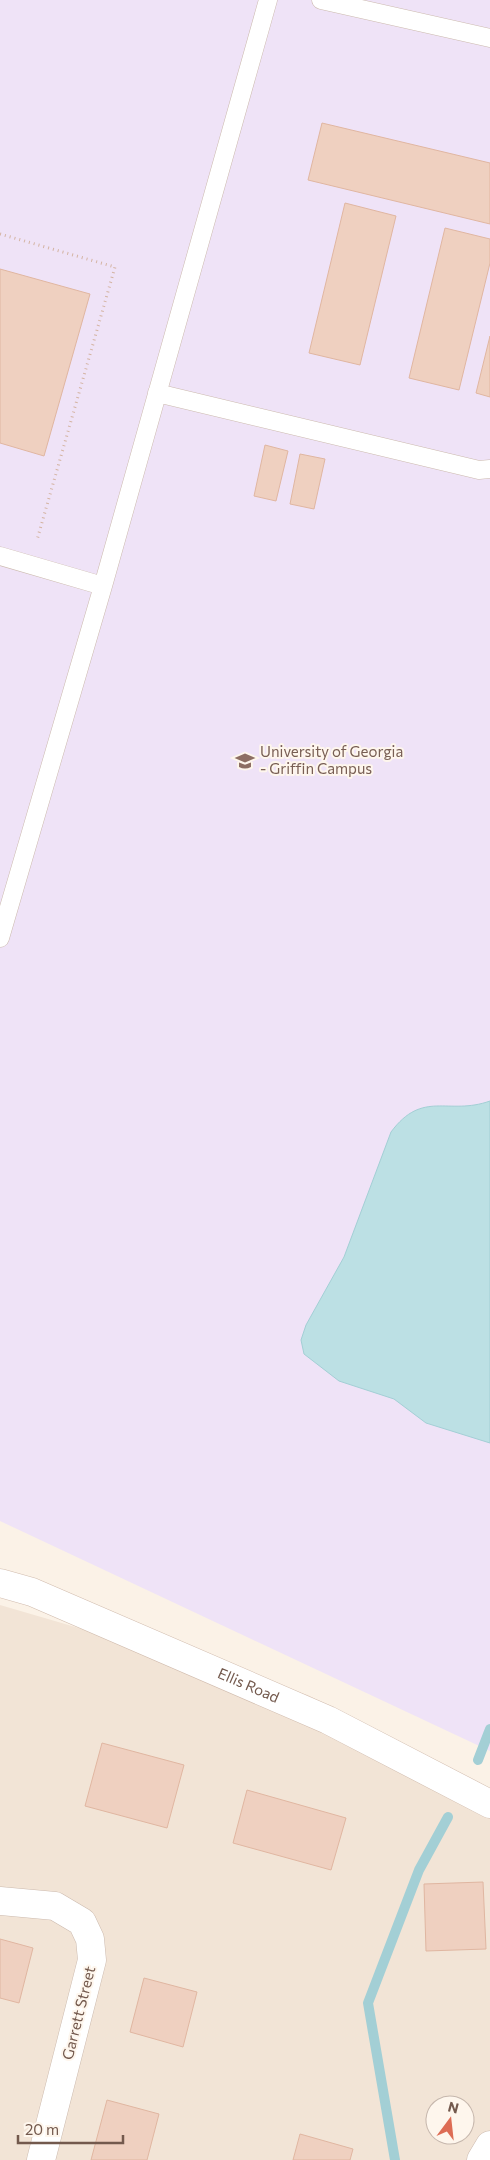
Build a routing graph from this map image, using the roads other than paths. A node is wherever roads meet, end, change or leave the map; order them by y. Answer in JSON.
{"nodes":[{"id":1,"x":268,"y":0,"type":"edge"},
{"id":2,"x":321,"y":0,"type":"edge"},
{"id":3,"x":490,"y":38,"type":"edge"},
{"id":4,"x":157,"y":393,"type":"junction"},
{"id":5,"x":490,"y":468,"type":"edge"},
{"id":6,"x":0,"y":556,"type":"edge"},
{"id":7,"x":103,"y":586,"type":"junction"},
{"id":8,"x":0,"y":938,"type":"edge"},
{"id":9,"x":0,"y":1583,"type":"edge"},
{"id":10,"x":490,"y":1804,"type":"edge"},
{"id":11,"x":0,"y":1901,"type":"edge"},
{"id":12,"x":490,"y":2145,"type":"edge"},
{"id":13,"x":41,"y":2160,"type":"edge"},
{"id":14,"x":481,"y":2160,"type":"edge"}],
"edges":[{"from":1,"to":4,"type":"lane"},
{"from":2,"to":3,"type":"lane"},
{"from":4,"to":5,"type":"lane"},
{"from":4,"to":7,"type":"lane"},
{"from":6,"to":7,"type":"lane"},
{"from":7,"to":8,"type":"lane"},
{"from":9,"to":10,"type":"street","name":"Ellis Road"},
{"from":11,"to":13,"type":"street","name":"Garrett Street"},
{"from":12,"to":14,"type":"street"}]}
